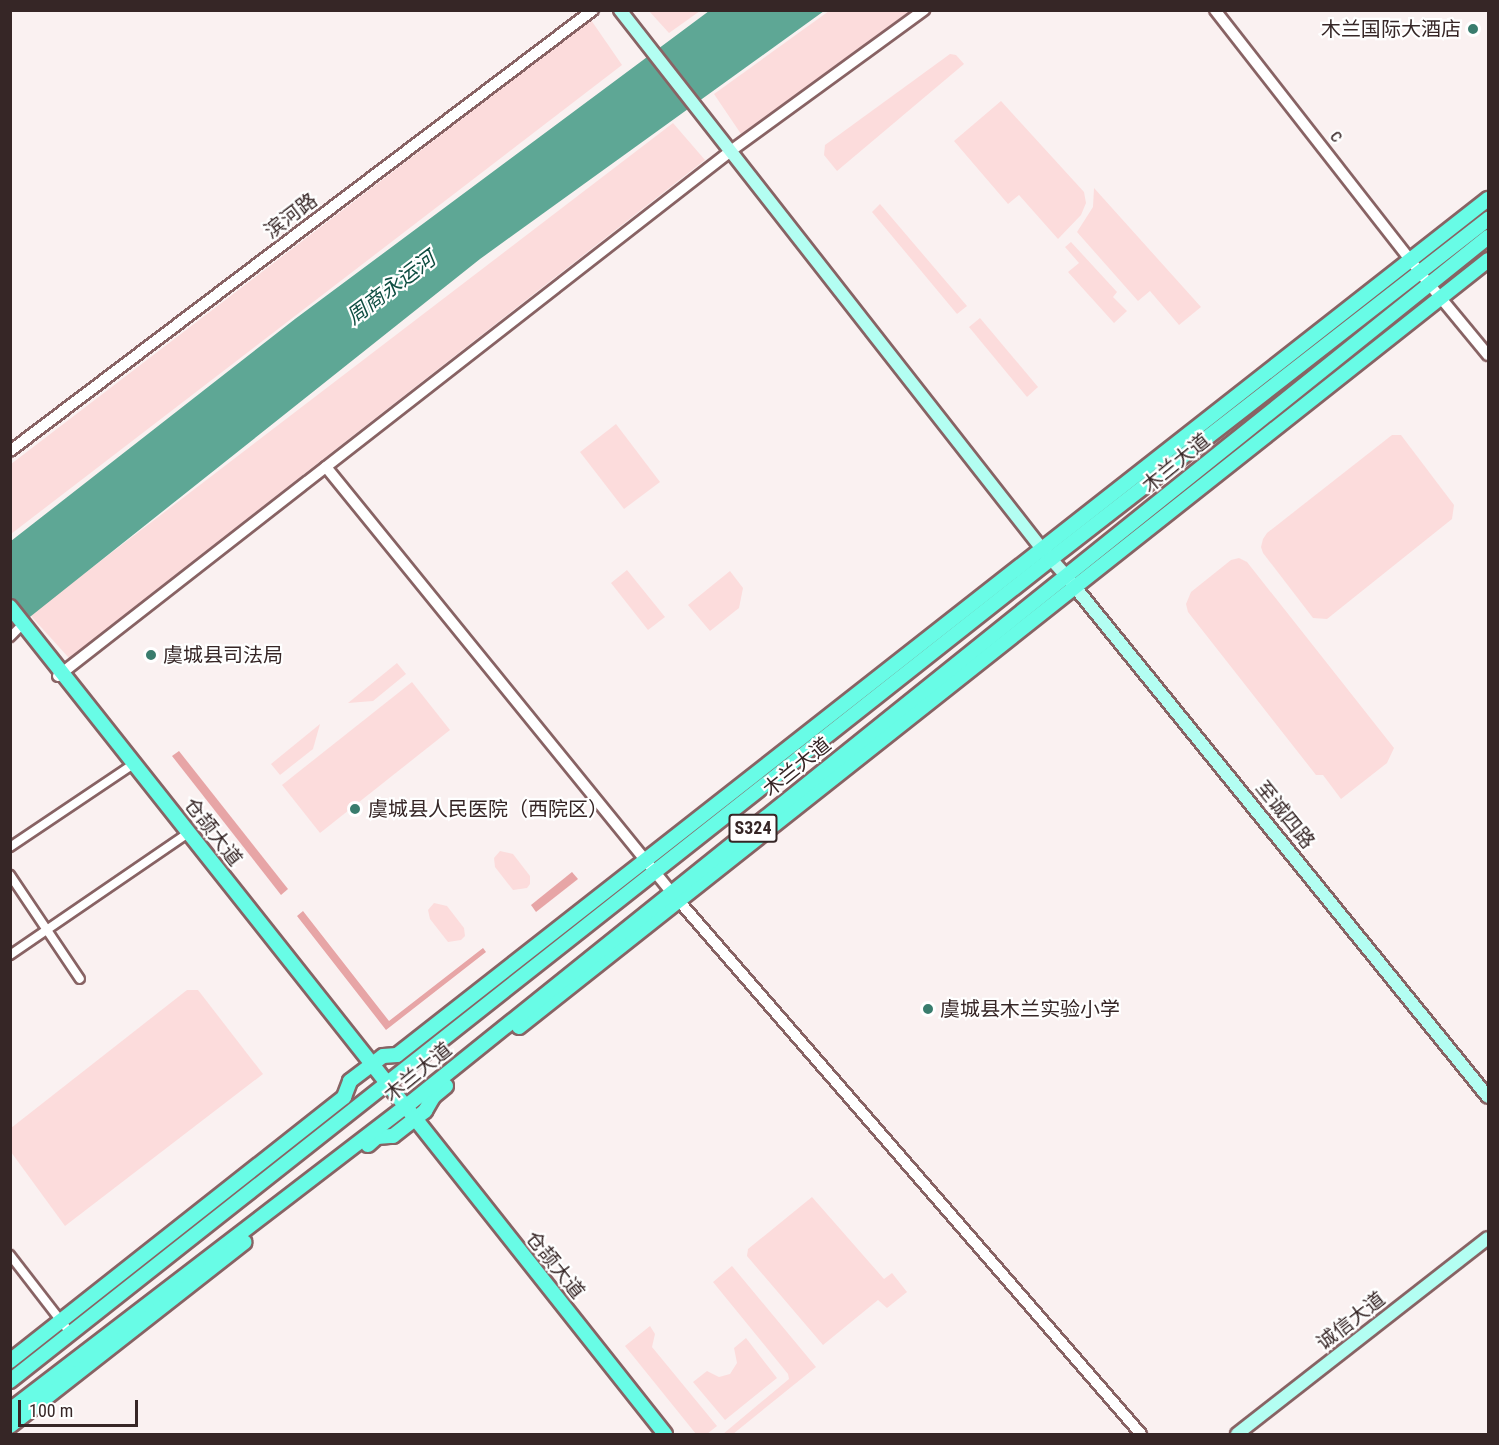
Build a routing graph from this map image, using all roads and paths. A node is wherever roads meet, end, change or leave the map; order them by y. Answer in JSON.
{"nodes":[{"id":1,"x":593,"y":10,"type":"edge"},
{"id":2,"x":620,"y":10,"type":"edge"},
{"id":3,"x":924,"y":10,"type":"edge"},
{"id":4,"x":1215,"y":10,"type":"edge"},
{"id":5,"x":732,"y":150,"type":"junction"},
{"id":6,"x":1488,"y":199,"type":"edge"},
{"id":7,"x":1488,"y":219,"type":"edge"},
{"id":8,"x":1488,"y":237,"type":"edge"},
{"id":9,"x":1488,"y":260,"type":"edge"},
{"id":10,"x":1411,"y":261,"type":"junction"},
{"id":11,"x":1425,"y":279,"type":"junction"},
{"id":12,"x":1440,"y":298,"type":"junction"},
{"id":13,"x":1488,"y":356,"type":"edge"},
{"id":14,"x":10,"y":451,"type":"edge"},
{"id":15,"x":326,"y":467,"type":"junction"},
{"id":16,"x":1047,"y":554,"type":"junction"},
{"id":17,"x":1066,"y":576,"type":"junction"},
{"id":18,"x":1076,"y":588,"type":"junction"},
{"id":19,"x":10,"y":607,"type":"edge"},
{"id":20,"x":10,"y":615,"type":"edge"},
{"id":21,"x":18,"y":629,"type":"edge"},
{"id":22,"x":60,"y":675,"type":"junction"},
{"id":23,"x":129,"y":767,"type":"junction"},
{"id":24,"x":186,"y":835,"type":"junction"},
{"id":25,"x":10,"y":847,"type":"edge"},
{"id":26,"x":645,"y":860,"type":"junction"},
{"id":27,"x":657,"y":873,"type":"junction"},
{"id":28,"x":10,"y":875,"type":"edge"},
{"id":29,"x":675,"y":897,"type":"junction"},
{"id":30,"x":47,"y":930,"type":"junction"},
{"id":31,"x":10,"y":956,"type":"edge"},
{"id":32,"x":80,"y":979,"type":"dead end"},
{"id":33,"x":368,"y":1068,"type":"junction"},
{"id":34,"x":383,"y":1087,"type":"junction"},
{"id":35,"x":1488,"y":1097,"type":"edge"},
{"id":36,"x":401,"y":1110,"type":"junction"},
{"id":37,"x":411,"y":1122,"type":"junction"},
{"id":38,"x":1488,"y":1238,"type":"edge"},
{"id":39,"x":10,"y":1255,"type":"edge"},
{"id":40,"x":61,"y":1321,"type":"junction"},
{"id":41,"x":70,"y":1334,"type":"junction"},
{"id":42,"x":10,"y":1361,"type":"edge"},
{"id":43,"x":10,"y":1381,"type":"edge"},
{"id":44,"x":10,"y":1410,"type":"edge"},
{"id":45,"x":10,"y":1426,"type":"edge"},
{"id":46,"x":654,"y":1434,"type":"edge"},
{"id":47,"x":665,"y":1434,"type":"edge"},
{"id":48,"x":1141,"y":1434,"type":"edge"},
{"id":49,"x":1237,"y":1434,"type":"edge"}],
"edges":[{"from":1,"to":14,"type":"street","name":"滨河路"},
{"from":2,"to":5,"type":"main road","name":"至诚四路"},
{"from":3,"to":5,"type":"street"},
{"from":4,"to":10,"type":"street","name":"c"},
{"from":5,"to":15,"type":"street"},
{"from":5,"to":16,"type":"main road","name":"至诚四路"},
{"from":6,"to":10,"type":"main road"},
{"from":7,"to":11,"type":"main road","name":"木兰大道","number":"S324"},
{"from":8,"to":11,"type":"main road","name":"木兰大道","number":"S324"},
{"from":9,"to":12,"type":"main road"},
{"from":10,"to":11,"type":"street","name":"c"},
{"from":10,"to":16,"type":"main road"},
{"from":11,"to":12,"type":"street","name":"c"},
{"from":11,"to":16,"type":"main road","name":"木兰大道","number":"S324"},
{"from":11,"to":17,"type":"main road","name":"木兰大道","number":"S324"},
{"from":12,"to":13,"type":"street","name":"c"},
{"from":12,"to":18,"type":"main road"},
{"from":15,"to":22,"type":"street"},
{"from":15,"to":26,"type":"street"},
{"from":16,"to":17,"type":"main road","name":"至诚四路"},
{"from":16,"to":26,"type":"main road"},
{"from":16,"to":27,"type":"main road","name":"木兰大道","number":"S324"},
{"from":17,"to":18,"type":"main road","name":"至诚四路"},
{"from":17,"to":29,"type":"main road","name":"木兰大道","number":"S324"},
{"from":18,"to":29,"type":"main road"},
{"from":18,"to":35,"type":"main road","name":"至诚四路"},
{"from":19,"to":21,"type":"main road"},
{"from":20,"to":21,"type":"main road"},
{"from":21,"to":22,"type":"main road","name":"仓颉大道"},
{"from":22,"to":23,"type":"main road","name":"仓颉大道"},
{"from":22,"to":24,"type":"main road","name":"仓颉大道"},
{"from":23,"to":24,"type":"main road","name":"仓颉大道"},
{"from":23,"to":25,"type":"street"},
{"from":24,"to":30,"type":"street"},
{"from":24,"to":33,"type":"main road","name":"仓颉大道"},
{"from":26,"to":27,"type":"street"},
{"from":26,"to":33,"type":"main road"},
{"from":27,"to":29,"type":"street"},
{"from":27,"to":34,"type":"main road","name":"木兰大道","number":"S324"},
{"from":28,"to":30,"type":"street"},
{"from":29,"to":36,"type":"main road","name":"木兰大道","number":"S324"},
{"from":29,"to":37,"type":"main road"},
{"from":29,"to":48,"type":"street"},
{"from":30,"to":31,"type":"street"},
{"from":30,"to":32,"type":"street"},
{"from":33,"to":34,"type":"main road","name":"仓颉大道"},
{"from":33,"to":40,"type":"main road"},
{"from":34,"to":36,"type":"main road","name":"仓颉大道"},
{"from":34,"to":41,"type":"main road","name":"木兰大道","number":"S324"},
{"from":36,"to":37,"type":"main road","name":"仓颉大道"},
{"from":36,"to":44,"type":"main road","name":"木兰大道","number":"S324"},
{"from":37,"to":45,"type":"main road"},
{"from":37,"to":46,"type":"main road","name":"仓颉大道"},
{"from":37,"to":47,"type":"main road","name":"仓颉大道"},
{"from":38,"to":49,"type":"main road","name":"诚信大道"},
{"from":39,"to":40,"type":"street"},
{"from":40,"to":41,"type":"street"},
{"from":40,"to":42,"type":"main road"},
{"from":41,"to":43,"type":"main road","name":"木兰大道","number":"S324"}]}
